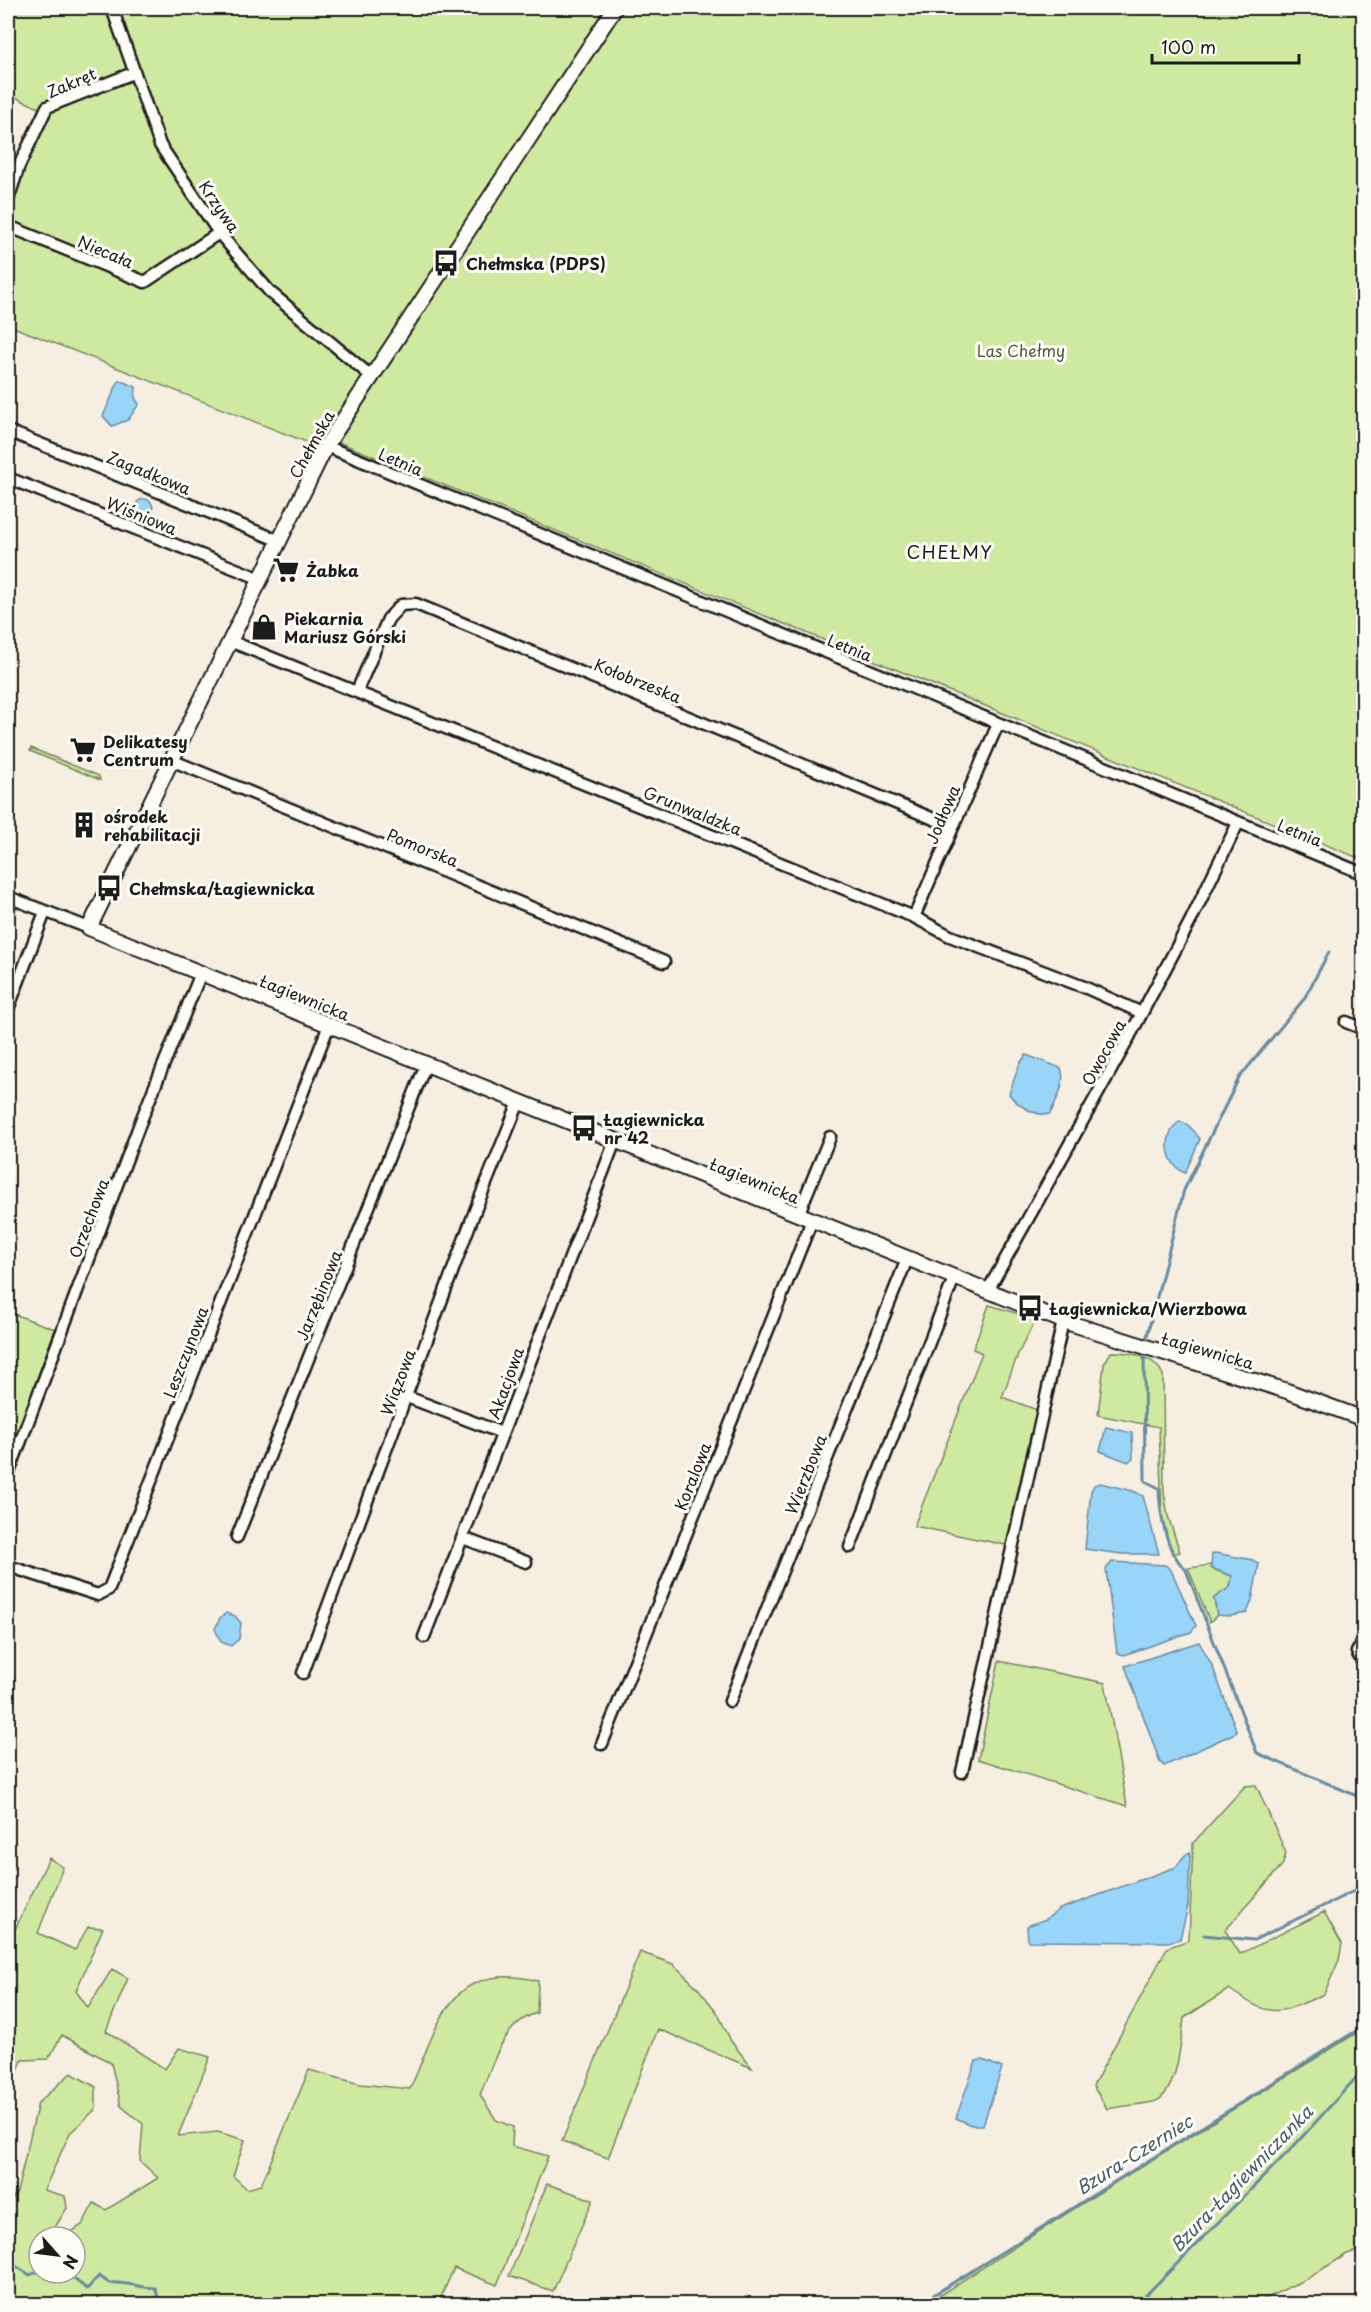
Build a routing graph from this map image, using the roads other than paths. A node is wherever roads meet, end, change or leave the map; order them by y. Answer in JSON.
{"nodes":[{"id":1,"x":112,"y":8,"type":"edge"},
{"id":2,"x":615,"y":8,"type":"edge"},
{"id":3,"x":133,"y":73,"type":"junction"},
{"id":4,"x":8,"y":201,"type":"edge"},
{"id":5,"x":8,"y":226,"type":"edge"},
{"id":6,"x":219,"y":233,"type":"junction"},
{"id":7,"x":371,"y":376,"type":"junction"},
{"id":8,"x":8,"y":430,"type":"edge"},
{"id":9,"x":326,"y":446,"type":"junction"},
{"id":10,"x":12,"y":480,"type":"dead end"},
{"id":11,"x":280,"y":541,"type":"junction"},
{"id":12,"x":261,"y":579,"type":"junction"},
{"id":13,"x":230,"y":641,"type":"junction"},
{"id":14,"x":357,"y":691,"type":"junction"},
{"id":15,"x":998,"y":724,"type":"junction"},
{"id":16,"x":171,"y":760,"type":"junction"},
{"id":17,"x":1238,"y":823,"type":"junction"},
{"id":18,"x":953,"y":827,"type":"junction"},
{"id":19,"x":1364,"y":874,"type":"edge"},
{"id":20,"x":8,"y":897,"type":"edge"},
{"id":21,"x":45,"y":912,"type":"junction"},
{"id":22,"x":914,"y":917,"type":"junction"},
{"id":23,"x":89,"y":928,"type":"junction"},
{"id":24,"x":664,"y":962,"type":"dead end"},
{"id":25,"x":201,"y":972,"type":"junction"},
{"id":26,"x":8,"y":1009,"type":"edge"},
{"id":27,"x":1142,"y":1013,"type":"junction"},
{"id":28,"x":1346,"y":1022,"type":"dead end"},
{"id":29,"x":329,"y":1025,"type":"junction"},
{"id":30,"x":1364,"y":1029,"type":"edge"},
{"id":31,"x":426,"y":1064,"type":"junction"},
{"id":32,"x":519,"y":1102,"type":"junction"},
{"id":33,"x":830,"y":1137,"type":"dead end"},
{"id":34,"x":615,"y":1141,"type":"junction"},
{"id":35,"x":798,"y":1215,"type":"junction"},
{"id":36,"x":812,"y":1221,"type":"junction"},
{"id":37,"x":907,"y":1259,"type":"junction"},
{"id":38,"x":954,"y":1278,"type":"junction"},
{"id":39,"x":987,"y":1292,"type":"junction"},
{"id":40,"x":1063,"y":1321,"type":"junction"},
{"id":41,"x":407,"y":1397,"type":"junction"},
{"id":42,"x":1364,"y":1419,"type":"edge"},
{"id":43,"x":502,"y":1433,"type":"junction"},
{"id":44,"x":8,"y":1475,"type":"edge"},
{"id":45,"x":237,"y":1536,"type":"dead end"},
{"id":46,"x":463,"y":1538,"type":"junction"},
{"id":47,"x":850,"y":1547,"type":"dead end"},
{"id":48,"x":526,"y":1562,"type":"dead end"},
{"id":49,"x":8,"y":1566,"type":"edge"},
{"id":50,"x":424,"y":1637,"type":"dead end"},
{"id":51,"x":1364,"y":1640,"type":"edge"},
{"id":52,"x":1364,"y":1665,"type":"edge"},
{"id":53,"x":303,"y":1673,"type":"dead end"},
{"id":54,"x":730,"y":1701,"type":"dead end"},
{"id":55,"x":602,"y":1744,"type":"dead end"},
{"id":56,"x":962,"y":1772,"type":"dead end"}],
"edges":[{"from":1,"to":3,"type":"street","name":"Krzywa"},
{"from":2,"to":7,"type":"street","name":"Chełmska"},
{"from":3,"to":4,"type":"street","name":"Zakręt"},
{"from":3,"to":6,"type":"street","name":"Krzywa"},
{"from":5,"to":6,"type":"street","name":"Niecała"},
{"from":6,"to":7,"type":"street","name":"Krzywa"},
{"from":7,"to":9,"type":"street","name":"Chełmska"},
{"from":8,"to":11,"type":"street","name":"Zagadkowa"},
{"from":9,"to":11,"type":"street","name":"Chełmska"},
{"from":9,"to":15,"type":"street","name":"Letnia"},
{"from":10,"to":12,"type":"street","name":"Wiśniowa"},
{"from":11,"to":12,"type":"street","name":"Chełmska"},
{"from":12,"to":13,"type":"street","name":"Chełmska"},
{"from":13,"to":14,"type":"street","name":"Grunwaldzka"},
{"from":13,"to":16,"type":"street","name":"Chełmska"},
{"from":14,"to":18,"type":"street","name":"Kołobrzeska"},
{"from":14,"to":22,"type":"street","name":"Grunwaldzka"},
{"from":15,"to":17,"type":"street","name":"Letnia"},
{"from":15,"to":18,"type":"street","name":"Jodłowa"},
{"from":16,"to":23,"type":"street","name":"Chełmska"},
{"from":16,"to":24,"type":"street","name":"Pomorska"},
{"from":17,"to":19,"type":"street","name":"Letnia"},
{"from":17,"to":27,"type":"street","name":"Owocowa"},
{"from":18,"to":22,"type":"street","name":"Jodłowa"},
{"from":20,"to":21,"type":"street","name":"Łagiewnicka"},
{"from":21,"to":23,"type":"street","name":"Łagiewnicka"},
{"from":21,"to":26,"type":"street"},
{"from":22,"to":27,"type":"street","name":"Grunwaldzka"},
{"from":23,"to":25,"type":"street","name":"Łagiewnicka"},
{"from":25,"to":29,"type":"street","name":"Łagiewnicka"},
{"from":25,"to":44,"type":"street","name":"Orzechowa"},
{"from":27,"to":39,"type":"street","name":"Owocowa"},
{"from":28,"to":30,"type":"street"},
{"from":29,"to":31,"type":"street","name":"Łagiewnicka"},
{"from":29,"to":49,"type":"street","name":"Leszczynowa"},
{"from":31,"to":32,"type":"street","name":"Łagiewnicka"},
{"from":31,"to":45,"type":"street","name":"Jarzębinowa"},
{"from":32,"to":34,"type":"street","name":"Łagiewnicka"},
{"from":32,"to":41,"type":"street","name":"Wiązowa"},
{"from":33,"to":35,"type":"street"},
{"from":34,"to":35,"type":"street","name":"Łagiewnicka"},
{"from":34,"to":43,"type":"street","name":"Akacjowa"},
{"from":35,"to":36,"type":"street","name":"Łagiewnicka"},
{"from":36,"to":37,"type":"street","name":"Łagiewnicka"},
{"from":36,"to":55,"type":"street","name":"Koralowa"},
{"from":37,"to":38,"type":"street","name":"Łagiewnicka"},
{"from":37,"to":54,"type":"street","name":"Wierzbowa"},
{"from":38,"to":39,"type":"street","name":"Łagiewnicka"},
{"from":38,"to":47,"type":"street"},
{"from":39,"to":40,"type":"street","name":"Łagiewnicka"},
{"from":40,"to":42,"type":"street","name":"Łagiewnicka"},
{"from":40,"to":56,"type":"street"},
{"from":41,"to":43,"type":"street"},
{"from":41,"to":53,"type":"street","name":"Wiązowa"},
{"from":43,"to":46,"type":"street","name":"Akacjowa"},
{"from":46,"to":48,"type":"street"},
{"from":46,"to":50,"type":"street","name":"Akacjowa"},
{"from":51,"to":52,"type":"street"}]}
